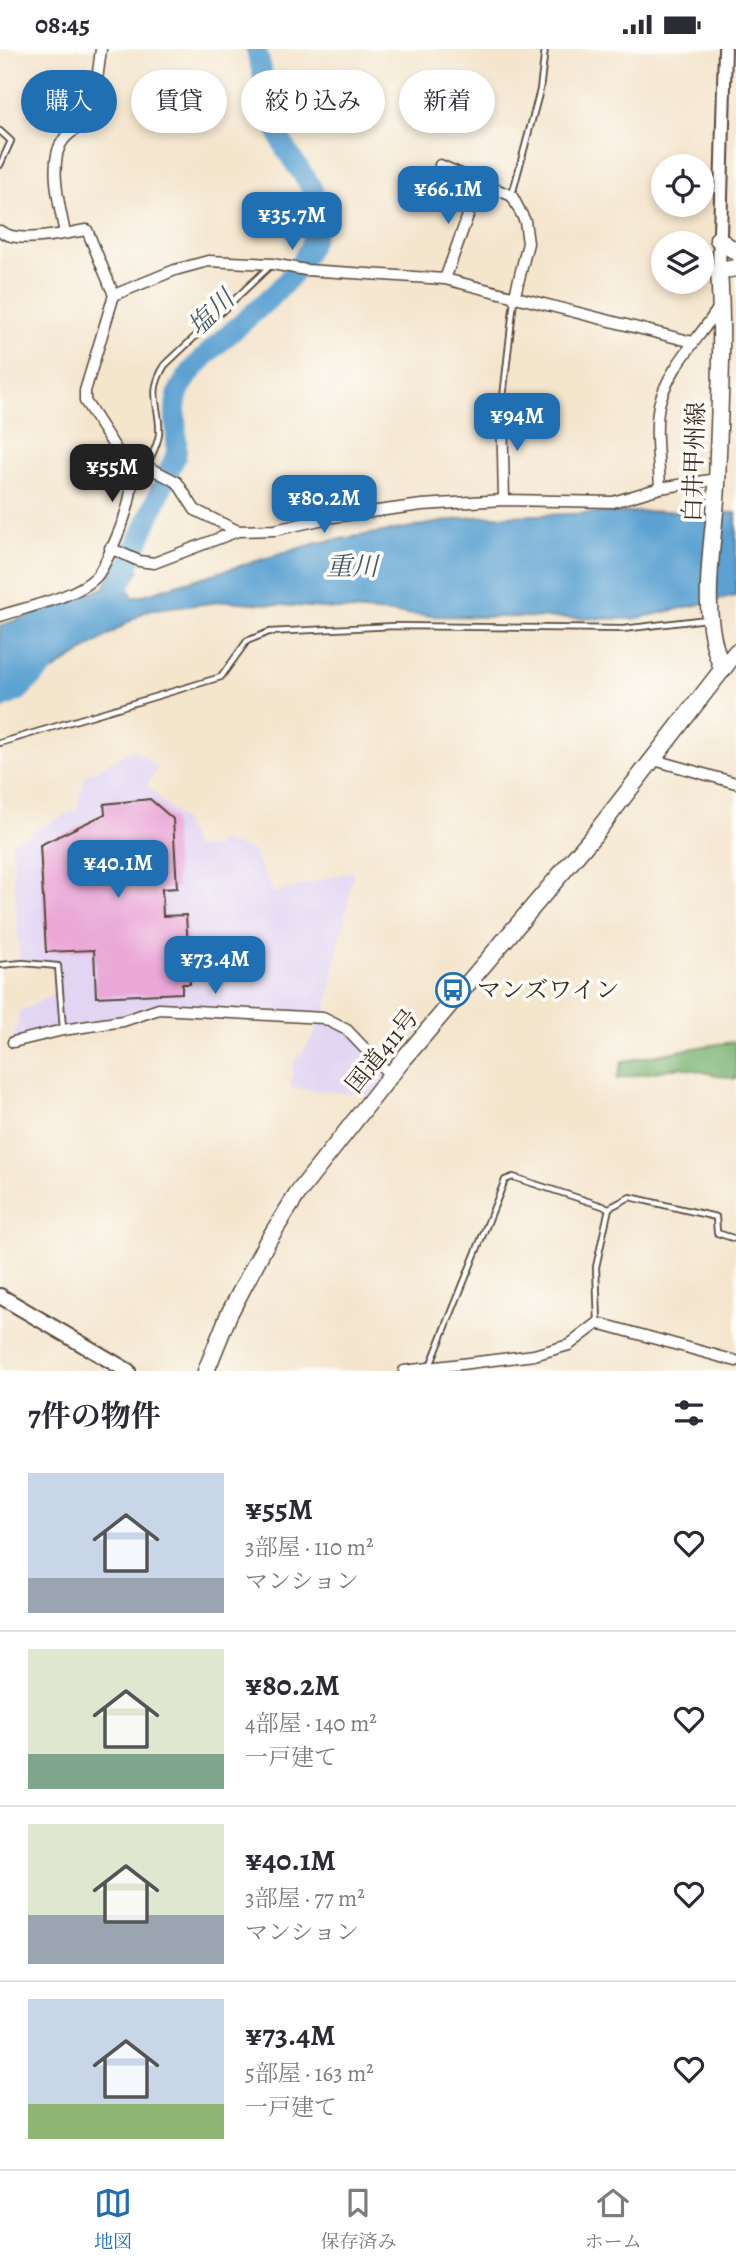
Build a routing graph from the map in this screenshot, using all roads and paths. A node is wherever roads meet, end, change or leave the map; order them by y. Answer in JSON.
{"nodes":[{"id":1,"x":101,"y":49,"type":"edge"},
{"id":2,"x":545,"y":49,"type":"edge"},
{"id":3,"x":724,"y":49,"type":"edge"},
{"id":4,"x":0,"y":131,"type":"edge"},
{"id":5,"x":440,"y":165,"type":"dead end"},
{"id":6,"x":0,"y":166,"type":"edge"},
{"id":7,"x":480,"y":182,"type":"junction"},
{"id":8,"x":512,"y":196,"type":"junction"},
{"id":9,"x":0,"y":230,"type":"edge"},
{"id":10,"x":65,"y":233,"type":"junction"},
{"id":11,"x":718,"y":239,"type":"junction"},
{"id":12,"x":736,"y":252,"type":"edge"},
{"id":13,"x":272,"y":264,"type":"junction"},
{"id":14,"x":736,"y":268,"type":"edge"},
{"id":15,"x":719,"y":271,"type":"junction"},
{"id":16,"x":446,"y":279,"type":"junction"},
{"id":17,"x":114,"y":295,"type":"junction"},
{"id":18,"x":514,"y":299,"type":"junction"},
{"id":19,"x":721,"y":304,"type":"junction"},
{"id":20,"x":693,"y":342,"type":"junction"},
{"id":21,"x":502,"y":407,"type":"joint"},
{"id":22,"x":146,"y":466,"type":"junction"},
{"id":23,"x":135,"y":469,"type":"junction"},
{"id":24,"x":717,"y":483,"type":"junction"},
{"id":25,"x":660,"y":488,"type":"junction"},
{"id":26,"x":504,"y":500,"type":"junction"},
{"id":27,"x":238,"y":531,"type":"junction"},
{"id":28,"x":110,"y":548,"type":"junction"},
{"id":29,"x":0,"y":615,"type":"edge"},
{"id":30,"x":708,"y":619,"type":"junction"},
{"id":31,"x":736,"y":652,"type":"edge"},
{"id":32,"x":729,"y":670,"type":"edge"},
{"id":33,"x":0,"y":743,"type":"edge"},
{"id":34,"x":654,"y":760,"type":"junction"},
{"id":35,"x":736,"y":783,"type":"edge"},
{"id":36,"x":0,"y":965,"type":"edge"},
{"id":37,"x":63,"y":1030,"type":"junction"},
{"id":38,"x":13,"y":1042,"type":"dead end"},
{"id":39,"x":390,"y":1075,"type":"junction"},
{"id":40,"x":609,"y":1207,"type":"junction"},
{"id":41,"x":736,"y":1239,"type":"edge"},
{"id":42,"x":0,"y":1296,"type":"edge"},
{"id":43,"x":598,"y":1323,"type":"junction"},
{"id":44,"x":736,"y":1361,"type":"edge"},
{"id":45,"x":430,"y":1366,"type":"junction"},
{"id":46,"x":128,"y":1371,"type":"edge"},
{"id":47,"x":206,"y":1371,"type":"edge"},
{"id":48,"x":404,"y":1371,"type":"edge"}],
"edges":[{"from":1,"to":10,"type":"street"},
{"from":2,"to":8,"type":"lane"},
{"from":3,"to":11,"type":"street"},
{"from":4,"to":6,"type":"lane"},
{"from":5,"to":7,"type":"street"},
{"from":7,"to":8,"type":"street"},
{"from":7,"to":16,"type":"street"},
{"from":8,"to":18,"type":"street"},
{"from":9,"to":10,"type":"street"},
{"from":10,"to":17,"type":"street"},
{"from":11,"to":12,"type":"main road"},
{"from":11,"to":15,"type":"street"},
{"from":13,"to":16,"type":"street"},
{"from":13,"to":17,"type":"street"},
{"from":13,"to":22,"type":"lane"},
{"from":14,"to":15,"type":"main road"},
{"from":15,"to":19,"type":"main road","name":"白井甲州線"},
{"from":16,"to":18,"type":"street"},
{"from":17,"to":23,"type":"street"},
{"from":18,"to":20,"type":"street"},
{"from":18,"to":21,"type":"lane"},
{"from":19,"to":20,"type":"street"},
{"from":19,"to":24,"type":"main road","name":"白井甲州線"},
{"from":20,"to":25,"type":"street"},
{"from":21,"to":26,"type":"street"},
{"from":22,"to":23,"type":"street"},
{"from":22,"to":27,"type":"street"},
{"from":23,"to":28,"type":"street"},
{"from":24,"to":25,"type":"street"},
{"from":24,"to":30,"type":"main road","name":"白井甲州線"},
{"from":25,"to":26,"type":"street"},
{"from":26,"to":27,"type":"street"},
{"from":27,"to":28,"type":"street"},
{"from":28,"to":29,"type":"street"},
{"from":30,"to":32,"type":"main road","name":"白井甲州線"},
{"from":30,"to":33,"type":"lane"},
{"from":31,"to":32,"type":"main road","name":"国道411号"},
{"from":32,"to":34,"type":"main road","name":"国道411号"},
{"from":34,"to":35,"type":"street"},
{"from":34,"to":39,"type":"main road","name":"国道411号"},
{"from":36,"to":37,"type":"lane"},
{"from":37,"to":38,"type":"street"},
{"from":37,"to":39,"type":"street"},
{"from":39,"to":47,"type":"main road","name":"国道411号"},
{"from":40,"to":41,"type":"lane"},
{"from":40,"to":43,"type":"lane"},
{"from":40,"to":45,"type":"lane"},
{"from":42,"to":46,"type":"main road"},
{"from":43,"to":44,"type":"street"},
{"from":43,"to":45,"type":"street"},
{"from":45,"to":48,"type":"street"}]}
